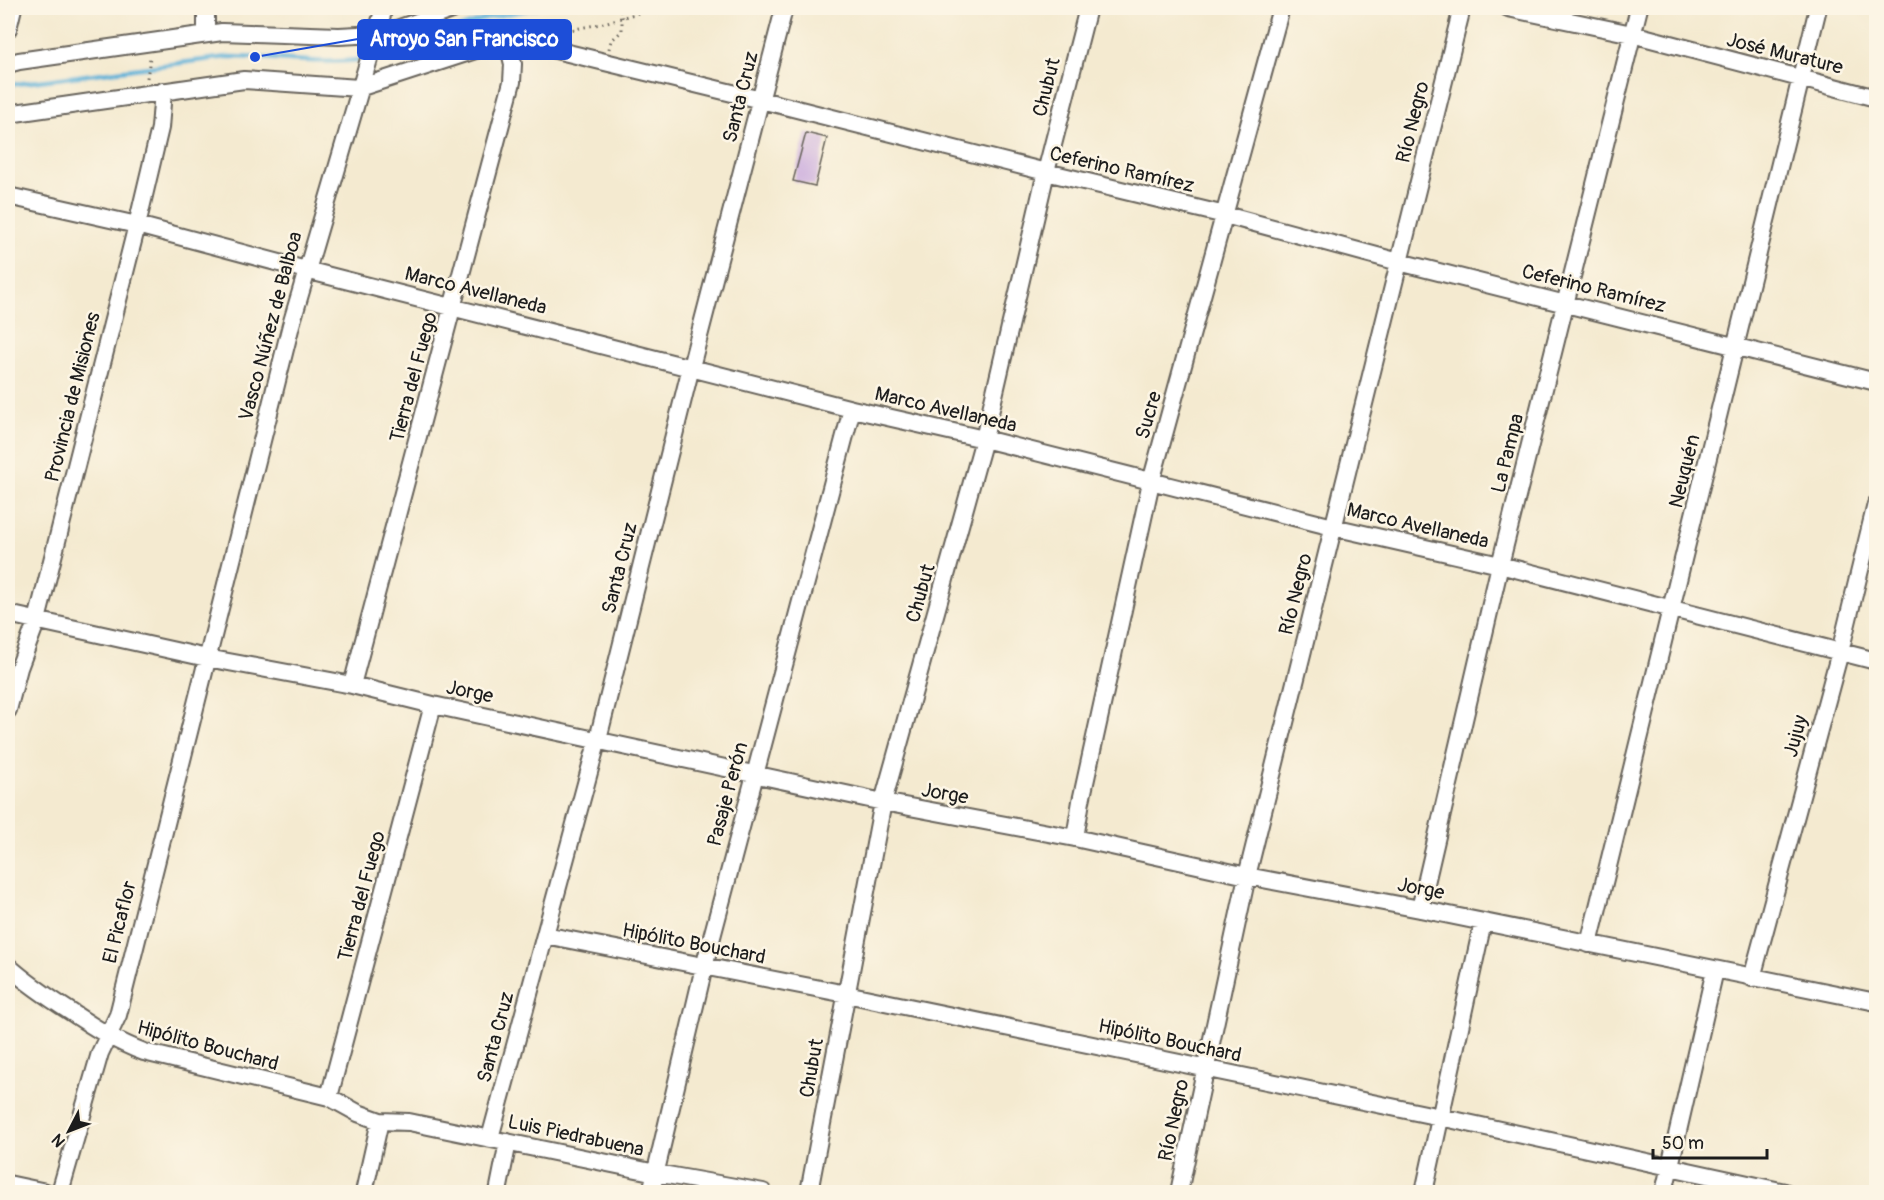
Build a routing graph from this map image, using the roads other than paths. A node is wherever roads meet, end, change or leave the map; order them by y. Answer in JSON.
{"nodes":[{"id":1,"x":13,"y":8,"type":"edge"},
{"id":2,"x":206,"y":8,"type":"edge"},
{"id":3,"x":384,"y":8,"type":"edge"},
{"id":4,"x":457,"y":8,"type":"edge"},
{"id":5,"x":786,"y":8,"type":"edge"},
{"id":6,"x":1088,"y":8,"type":"edge"},
{"id":7,"x":1281,"y":8,"type":"edge"},
{"id":8,"x":1462,"y":8,"type":"edge"},
{"id":9,"x":1508,"y":8,"type":"edge"},
{"id":10,"x":1639,"y":8,"type":"edge"},
{"id":11,"x":1818,"y":8,"type":"edge"},
{"id":12,"x":8,"y":29,"type":"edge"},
{"id":13,"x":206,"y":34,"type":"junction"},
{"id":14,"x":1632,"y":34,"type":"junction"},
{"id":15,"x":375,"y":40,"type":"junction"},
{"id":16,"x":508,"y":44,"type":"junction"},
{"id":17,"x":8,"y":64,"type":"edge"},
{"id":18,"x":1800,"y":79,"type":"junction"},
{"id":19,"x":361,"y":83,"type":"junction"},
{"id":20,"x":163,"y":91,"type":"junction"},
{"id":21,"x":1876,"y":98,"type":"edge"},
{"id":22,"x":761,"y":100,"type":"junction"},
{"id":23,"x":8,"y":114,"type":"edge"},
{"id":24,"x":1046,"y":172,"type":"junction"},
{"id":25,"x":8,"y":196,"type":"edge"},
{"id":26,"x":1225,"y":215,"type":"junction"},
{"id":27,"x":137,"y":225,"type":"junction"},
{"id":28,"x":1399,"y":262,"type":"junction"},
{"id":29,"x":306,"y":270,"type":"junction"},
{"id":30,"x":1567,"y":303,"type":"junction"},
{"id":31,"x":454,"y":306,"type":"junction"},
{"id":32,"x":1736,"y":345,"type":"junction"},
{"id":33,"x":691,"y":367,"type":"junction"},
{"id":34,"x":1876,"y":382,"type":"edge"},
{"id":35,"x":852,"y":409,"type":"junction"},
{"id":36,"x":984,"y":439,"type":"junction"},
{"id":37,"x":1151,"y":482,"type":"junction"},
{"id":38,"x":1876,"y":504,"type":"edge"},
{"id":39,"x":1333,"y":527,"type":"junction"},
{"id":40,"x":1500,"y":566,"type":"junction"},
{"id":41,"x":1671,"y":609,"type":"junction"},
{"id":42,"x":8,"y":615,"type":"edge"},
{"id":43,"x":37,"y":620,"type":"junction"},
{"id":44,"x":1840,"y":652,"type":"junction"},
{"id":45,"x":207,"y":658,"type":"junction"},
{"id":46,"x":1876,"y":661,"type":"edge"},
{"id":47,"x":352,"y":685,"type":"junction"},
{"id":48,"x":433,"y":705,"type":"junction"},
{"id":49,"x":8,"y":710,"type":"edge"},
{"id":50,"x":598,"y":739,"type":"junction"},
{"id":51,"x":754,"y":774,"type":"junction"},
{"id":52,"x":883,"y":802,"type":"junction"},
{"id":53,"x":1075,"y":838,"type":"junction"},
{"id":54,"x":1247,"y":876,"type":"junction"},
{"id":55,"x":1420,"y":909,"type":"junction"},
{"id":56,"x":1483,"y":922,"type":"junction"},
{"id":57,"x":545,"y":935,"type":"junction"},
{"id":58,"x":1590,"y":944,"type":"junction"},
{"id":59,"x":8,"y":966,"type":"edge"},
{"id":60,"x":704,"y":967,"type":"junction"},
{"id":61,"x":1715,"y":970,"type":"junction"},
{"id":62,"x":1752,"y":978,"type":"junction"},
{"id":63,"x":846,"y":994,"type":"junction"},
{"id":64,"x":1876,"y":1002,"type":"edge"},
{"id":65,"x":107,"y":1036,"type":"junction"},
{"id":66,"x":1205,"y":1069,"type":"junction"},
{"id":67,"x":329,"y":1097,"type":"junction"},
{"id":68,"x":1440,"y":1117,"type":"junction"},
{"id":69,"x":380,"y":1121,"type":"junction"},
{"id":70,"x":490,"y":1138,"type":"junction"},
{"id":71,"x":508,"y":1142,"type":"junction"},
{"id":72,"x":1669,"y":1167,"type":"junction"},
{"id":73,"x":656,"y":1173,"type":"junction"},
{"id":74,"x":8,"y":1184,"type":"edge"},
{"id":75,"x":38,"y":1192,"type":"edge"},
{"id":76,"x":60,"y":1192,"type":"edge"},
{"id":77,"x":364,"y":1192,"type":"edge"},
{"id":78,"x":498,"y":1192,"type":"edge"},
{"id":79,"x":651,"y":1192,"type":"edge"},
{"id":80,"x":763,"y":1192,"type":"edge"},
{"id":81,"x":809,"y":1192,"type":"edge"},
{"id":82,"x":1179,"y":1192,"type":"edge"},
{"id":83,"x":1424,"y":1192,"type":"edge"},
{"id":84,"x":1664,"y":1192,"type":"edge"},
{"id":85,"x":1785,"y":1192,"type":"edge"}],
"edges":[{"from":1,"to":12,"type":"street"},
{"from":2,"to":13,"type":"street"},
{"from":3,"to":15,"type":"street","name":"Vasco Núñez de Balboa"},
{"from":4,"to":15,"type":"street"},
{"from":5,"to":22,"type":"street","name":"Santa Cruz"},
{"from":6,"to":24,"type":"street","name":"Chubut"},
{"from":7,"to":26,"type":"street","name":"Sucre"},
{"from":8,"to":28,"type":"street","name":"Río Negro"},
{"from":9,"to":14,"type":"street","name":"José Murature"},
{"from":10,"to":14,"type":"street","name":"La Pampa"},
{"from":11,"to":18,"type":"street","name":"Neuquén"},
{"from":13,"to":15,"type":"street"},
{"from":13,"to":17,"type":"street"},
{"from":14,"to":18,"type":"street","name":"José Murature"},
{"from":14,"to":30,"type":"street","name":"La Pampa"},
{"from":15,"to":19,"type":"street","name":"Vasco Núñez de Balboa"},
{"from":16,"to":19,"type":"street","name":"Ceferino Ramírez"},
{"from":16,"to":22,"type":"street","name":"Ceferino Ramírez"},
{"from":16,"to":31,"type":"street","name":"Tierra del Fuego"},
{"from":18,"to":21,"type":"street","name":"José Murature"},
{"from":18,"to":32,"type":"street","name":"Neuquén"},
{"from":19,"to":20,"type":"street"},
{"from":19,"to":29,"type":"street","name":"Vasco Núñez de Balboa"},
{"from":20,"to":23,"type":"street"},
{"from":20,"to":27,"type":"street","name":"Provincia de Misiones"},
{"from":22,"to":24,"type":"street","name":"Ceferino Ramírez"},
{"from":22,"to":33,"type":"street","name":"Santa Cruz"},
{"from":24,"to":26,"type":"street","name":"Ceferino Ramírez"},
{"from":24,"to":36,"type":"street","name":"Chubut"},
{"from":25,"to":27,"type":"street","name":"Marco Avellaneda"},
{"from":26,"to":28,"type":"street","name":"Ceferino Ramírez"},
{"from":26,"to":37,"type":"street","name":"Sucre"},
{"from":27,"to":29,"type":"street","name":"Marco Avellaneda"},
{"from":27,"to":43,"type":"street","name":"Provincia de Misiones"},
{"from":28,"to":30,"type":"street","name":"Ceferino Ramírez"},
{"from":28,"to":39,"type":"street","name":"Río Negro"},
{"from":29,"to":31,"type":"street","name":"Marco Avellaneda"},
{"from":29,"to":45,"type":"street","name":"Vasco Núñez de Balboa"},
{"from":30,"to":32,"type":"street","name":"Ceferino Ramírez"},
{"from":30,"to":40,"type":"street","name":"La Pampa"},
{"from":31,"to":33,"type":"street","name":"Marco Avellaneda"},
{"from":31,"to":47,"type":"street","name":"Tierra del Fuego"},
{"from":32,"to":34,"type":"street","name":"Ceferino Ramírez"},
{"from":32,"to":41,"type":"street","name":"Neuquén"},
{"from":33,"to":35,"type":"street","name":"Marco Avellaneda"},
{"from":33,"to":50,"type":"street","name":"Santa Cruz"},
{"from":35,"to":36,"type":"street","name":"Marco Avellaneda"},
{"from":35,"to":51,"type":"street","name":"Pasaje Perón"},
{"from":36,"to":37,"type":"street","name":"Marco Avellaneda"},
{"from":36,"to":52,"type":"street","name":"Chubut"},
{"from":37,"to":39,"type":"street","name":"Marco Avellaneda"},
{"from":37,"to":53,"type":"street","name":"Sucre"},
{"from":38,"to":44,"type":"street","name":"Jujuy"},
{"from":39,"to":40,"type":"street","name":"Marco Avellaneda"},
{"from":39,"to":54,"type":"street","name":"Río Negro"},
{"from":40,"to":41,"type":"street","name":"Marco Avellaneda"},
{"from":40,"to":55,"type":"street","name":"La Pampa"},
{"from":41,"to":44,"type":"street","name":"Marco Avellaneda"},
{"from":41,"to":58,"type":"street","name":"Neuquén"},
{"from":42,"to":43,"type":"street","name":"Jorge"},
{"from":43,"to":45,"type":"street","name":"Jorge"},
{"from":43,"to":49,"type":"street","name":"Provincia de Misiones"},
{"from":44,"to":46,"type":"street","name":"Marco Avellaneda"},
{"from":44,"to":62,"type":"street","name":"Jujuy"},
{"from":45,"to":47,"type":"street","name":"Jorge"},
{"from":45,"to":65,"type":"street","name":"El Picaflor"},
{"from":47,"to":48,"type":"street","name":"Jorge"},
{"from":48,"to":50,"type":"street","name":"Jorge"},
{"from":48,"to":67,"type":"street","name":"Tierra del Fuego"},
{"from":50,"to":51,"type":"street","name":"Jorge"},
{"from":50,"to":57,"type":"street","name":"Santa Cruz"},
{"from":51,"to":52,"type":"street","name":"Jorge"},
{"from":51,"to":60,"type":"street","name":"Pasaje Perón"},
{"from":52,"to":53,"type":"street","name":"Jorge"},
{"from":52,"to":63,"type":"street","name":"Chubut"},
{"from":53,"to":54,"type":"street","name":"Jorge"},
{"from":54,"to":55,"type":"street","name":"Jorge"},
{"from":54,"to":66,"type":"street","name":"Río Negro"},
{"from":55,"to":56,"type":"street","name":"Jorge"},
{"from":56,"to":58,"type":"street","name":"Jorge"},
{"from":56,"to":68,"type":"street"},
{"from":57,"to":60,"type":"street","name":"Hipólito Bouchard"},
{"from":57,"to":70,"type":"street","name":"Santa Cruz"},
{"from":58,"to":61,"type":"street","name":"Jorge"},
{"from":59,"to":65,"type":"street","name":"Hipólito Bouchard"},
{"from":60,"to":63,"type":"street","name":"Hipólito Bouchard"},
{"from":60,"to":73,"type":"street","name":"Pasaje Perón"},
{"from":61,"to":62,"type":"street","name":"Jorge"},
{"from":61,"to":72,"type":"street"},
{"from":62,"to":64,"type":"street","name":"Jorge"},
{"from":63,"to":66,"type":"street","name":"Hipólito Bouchard"},
{"from":63,"to":81,"type":"street","name":"Chubut"},
{"from":65,"to":67,"type":"street","name":"Hipólito Bouchard"},
{"from":65,"to":76,"type":"street","name":"El Picaflor"},
{"from":66,"to":68,"type":"street","name":"Hipólito Bouchard"},
{"from":66,"to":82,"type":"street","name":"Río Negro"},
{"from":67,"to":69,"type":"street","name":"Hipólito Bouchard"},
{"from":68,"to":72,"type":"street","name":"Hipólito Bouchard"},
{"from":68,"to":83,"type":"street"},
{"from":69,"to":70,"type":"street","name":"Luis Piedrabuena"},
{"from":69,"to":77,"type":"street"},
{"from":70,"to":71,"type":"street","name":"Luis Piedrabuena"},
{"from":71,"to":73,"type":"street","name":"Luis Piedrabuena"},
{"from":71,"to":78,"type":"street"},
{"from":72,"to":84,"type":"street"},
{"from":72,"to":85,"type":"street","name":"Hipólito Bouchard"},
{"from":73,"to":79,"type":"street","name":"Pasaje Perón"},
{"from":73,"to":80,"type":"street","name":"Luis Piedrabuena"},
{"from":74,"to":75,"type":"street"}]}
